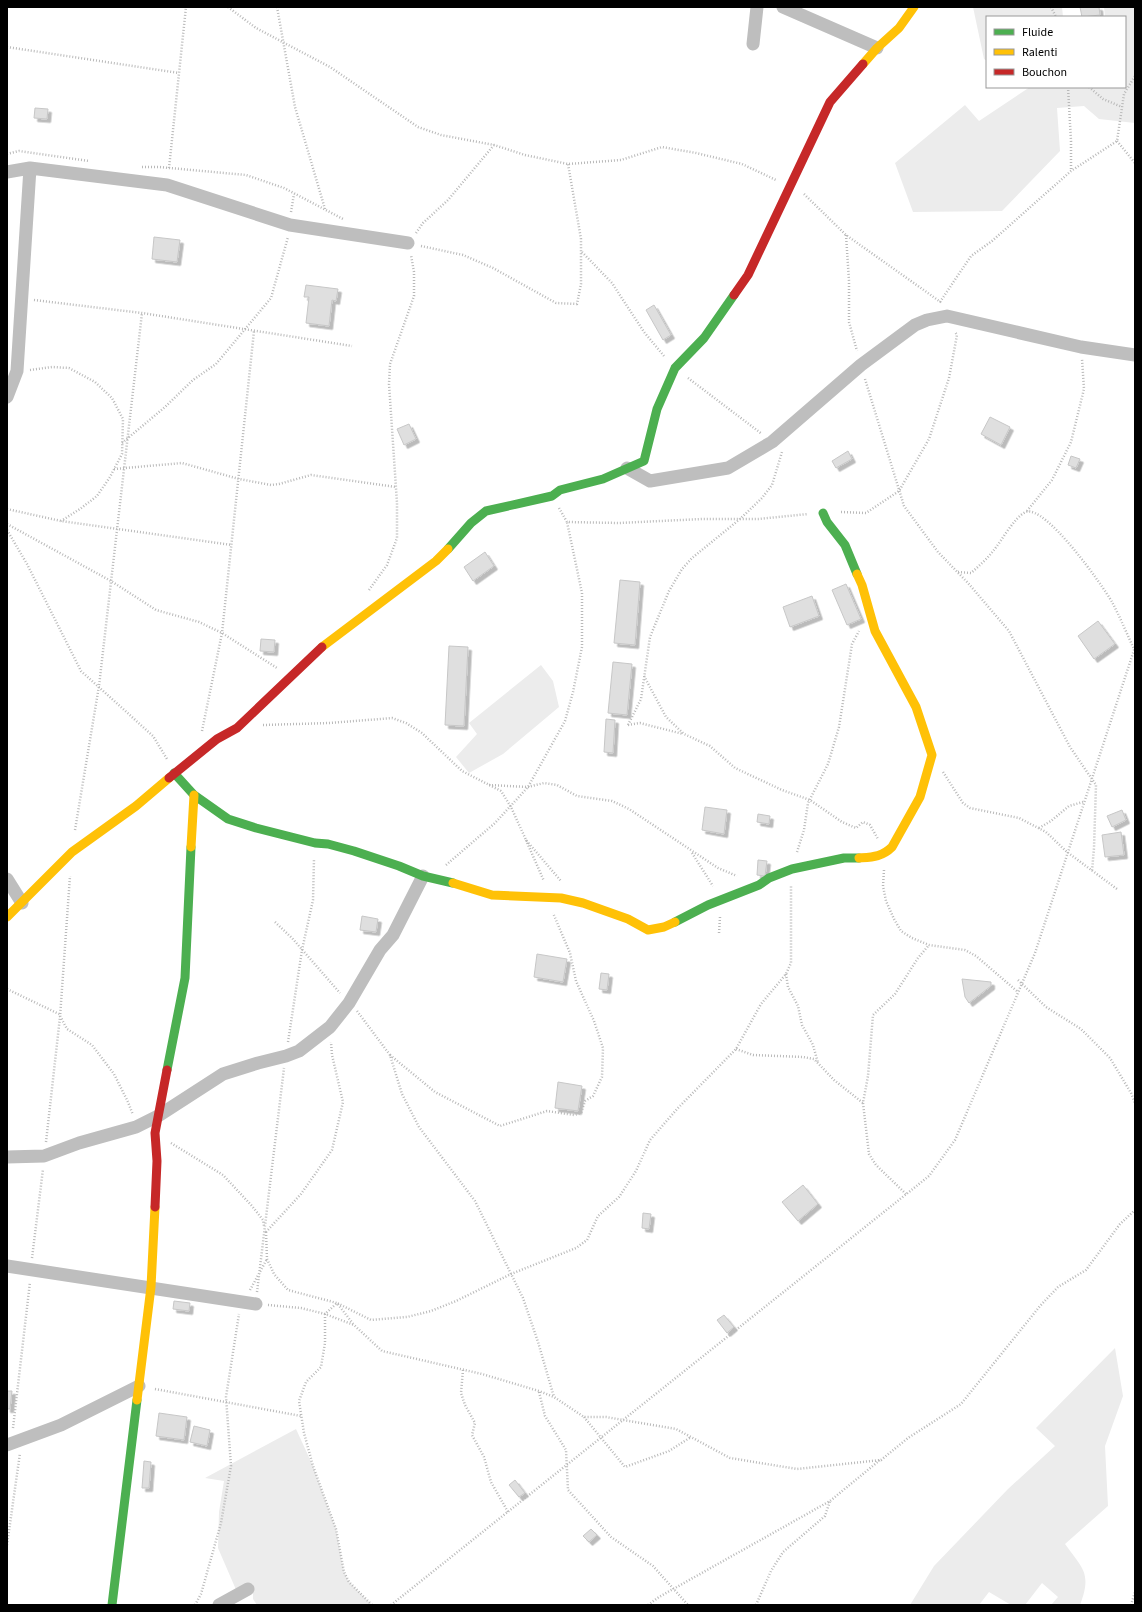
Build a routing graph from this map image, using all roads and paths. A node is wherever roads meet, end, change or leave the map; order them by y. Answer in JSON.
{"nodes":[{"id":1,"x":186,"y":7,"type":"edge"},
{"id":2,"x":228,"y":7,"type":"edge"},
{"id":3,"x":277,"y":7,"type":"edge"},
{"id":4,"x":757,"y":7,"type":"edge"},
{"id":5,"x":783,"y":7,"type":"edge"},
{"id":6,"x":914,"y":7,"type":"edge"},
{"id":7,"x":1051,"y":7,"type":"edge"},
{"id":8,"x":1056,"y":16,"type":"edge"},
{"id":9,"x":283,"y":42,"type":"junction"},
{"id":10,"x":753,"y":44,"type":"dead end"},
{"id":11,"x":7,"y":47,"type":"edge"},
{"id":12,"x":877,"y":48,"type":"junction"},
{"id":13,"x":179,"y":73,"type":"junction"},
{"id":14,"x":1135,"y":76,"type":"edge"},
{"id":15,"x":1135,"y":81,"type":"edge"},
{"id":16,"x":1131,"y":83,"type":"junction"},
{"id":17,"x":1068,"y":88,"type":"edge"},
{"id":18,"x":1090,"y":88,"type":"edge"},
{"id":19,"x":1122,"y":107,"type":"junction"},
{"id":20,"x":1117,"y":141,"type":"junction"},
{"id":21,"x":494,"y":144,"type":"junction"},
{"id":22,"x":7,"y":154,"type":"edge"},
{"id":23,"x":94,"y":161,"type":"dead end"},
{"id":24,"x":1135,"y":163,"type":"edge"},
{"id":25,"x":568,"y":164,"type":"junction"},
{"id":26,"x":30,"y":168,"type":"junction"},
{"id":27,"x":138,"y":168,"type":"dead end"},
{"id":28,"x":169,"y":168,"type":"junction"},
{"id":29,"x":1071,"y":171,"type":"junction"},
{"id":30,"x":7,"y":172,"type":"edge"},
{"id":31,"x":167,"y":184,"type":"junction"},
{"id":32,"x":790,"y":186,"type":"junction"},
{"id":33,"x":294,"y":194,"type":"junction"},
{"id":34,"x":325,"y":210,"type":"junction"},
{"id":35,"x":345,"y":220,"type":"dead end"},
{"id":36,"x":290,"y":225,"type":"junction"},
{"id":37,"x":846,"y":235,"type":"junction"},
{"id":38,"x":408,"y":243,"type":"junction"},
{"id":39,"x":21,"y":299,"type":"junction"},
{"id":40,"x":941,"y":302,"type":"junction"},
{"id":41,"x":142,"y":313,"type":"junction"},
{"id":42,"x":947,"y":316,"type":"junction"},
{"id":43,"x":926,"y":320,"type":"junction"},
{"id":44,"x":245,"y":330,"type":"junction"},
{"id":45,"x":254,"y":331,"type":"junction"},
{"id":46,"x":352,"y":346,"type":"dead end"},
{"id":47,"x":1081,"y":347,"type":"junction"},
{"id":48,"x":1135,"y":355,"type":"edge"},
{"id":49,"x":861,"y":365,"type":"junction"},
{"id":50,"x":17,"y":371,"type":"junction"},
{"id":51,"x":7,"y":397,"type":"edge"},
{"id":52,"x":789,"y":429,"type":"junction"},
{"id":53,"x":127,"y":438,"type":"junction"},
{"id":54,"x":122,"y":443,"type":"junction"},
{"id":55,"x":124,"y":468,"type":"junction"},
{"id":56,"x":627,"y":468,"type":"junction"},
{"id":57,"x":114,"y":469,"type":"junction"},
{"id":58,"x":239,"y":479,"type":"junction"},
{"id":59,"x":396,"y":487,"type":"junction"},
{"id":60,"x":899,"y":491,"type":"junction"},
{"id":61,"x":552,"y":496,"type":"junction"},
{"id":62,"x":7,"y":509,"type":"edge"},
{"id":63,"x":1027,"y":511,"type":"junction"},
{"id":64,"x":823,"y":513,"type":"junction"},
{"id":65,"x":740,"y":519,"type":"junction"},
{"id":66,"x":61,"y":521,"type":"junction"},
{"id":67,"x":567,"y":522,"type":"junction"},
{"id":68,"x":7,"y":524,"type":"edge"},
{"id":69,"x":117,"y":529,"type":"junction"},
{"id":70,"x":7,"y":530,"type":"edge"},
{"id":71,"x":232,"y":545,"type":"junction"},
{"id":72,"x":957,"y":572,"type":"junction"},
{"id":73,"x":111,"y":581,"type":"junction"},
{"id":74,"x":369,"y":591,"type":"dead end"},
{"id":75,"x":870,"y":615,"type":"junction"},
{"id":76,"x":222,"y":633,"type":"junction"},
{"id":77,"x":1135,"y":649,"type":"edge"},
{"id":78,"x":644,"y":676,"type":"junction"},
{"id":79,"x":290,"y":677,"type":"junction"},
{"id":80,"x":99,"y":686,"type":"junction"},
{"id":81,"x":237,"y":728,"type":"junction"},
{"id":82,"x":202,"y":732,"type":"dead end"},
{"id":83,"x":684,"y":734,"type":"junction"},
{"id":84,"x":932,"y":755,"type":"junction"},
{"id":85,"x":174,"y":773,"type":"junction"},
{"id":86,"x":1091,"y":778,"type":"junction"},
{"id":87,"x":489,"y":785,"type":"junction"},
{"id":88,"x":528,"y":787,"type":"junction"},
{"id":89,"x":194,"y":795,"type":"junction"},
{"id":90,"x":810,"y":800,"type":"junction"},
{"id":91,"x":1083,"y":802,"type":"junction"},
{"id":92,"x":511,"y":807,"type":"junction"},
{"id":93,"x":1039,"y":828,"type":"junction"},
{"id":94,"x":526,"y":840,"type":"junction"},
{"id":95,"x":315,"y":843,"type":"junction"},
{"id":96,"x":72,"y":852,"type":"junction"},
{"id":97,"x":1067,"y":852,"type":"junction"},
{"id":98,"x":886,"y":853,"type":"junction"},
{"id":99,"x":444,"y":867,"type":"dead end"},
{"id":100,"x":792,"y":869,"type":"junction"},
{"id":101,"x":1092,"y":871,"type":"junction"},
{"id":102,"x":423,"y":876,"type":"junction"},
{"id":103,"x":739,"y":877,"type":"dead end"},
{"id":104,"x":7,"y":880,"type":"edge"},
{"id":105,"x":565,"y":886,"type":"dead end"},
{"id":106,"x":1117,"y":889,"type":"dead end"},
{"id":107,"x":549,"y":898,"type":"junction"},
{"id":108,"x":22,"y":903,"type":"junction"},
{"id":109,"x":7,"y":917,"type":"edge"},
{"id":110,"x":276,"y":922,"type":"dead end"},
{"id":111,"x":929,"y":945,"type":"junction"},
{"id":112,"x":302,"y":950,"type":"junction"},
{"id":113,"x":786,"y":974,"type":"junction"},
{"id":114,"x":1018,"y":980,"type":"dead end"},
{"id":115,"x":7,"y":989,"type":"edge"},
{"id":116,"x":1018,"y":992,"type":"junction"},
{"id":117,"x":349,"y":1003,"type":"junction"},
{"id":118,"x":60,"y":1017,"type":"junction"},
{"id":119,"x":330,"y":1027,"type":"junction"},
{"id":120,"x":736,"y":1049,"type":"junction"},
{"id":121,"x":390,"y":1054,"type":"junction"},
{"id":122,"x":286,"y":1056,"type":"junction"},
{"id":123,"x":818,"y":1064,"type":"junction"},
{"id":124,"x":1131,"y":1093,"type":"junction"},
{"id":125,"x":1135,"y":1096,"type":"edge"},
{"id":126,"x":1135,"y":1102,"type":"edge"},
{"id":127,"x":863,"y":1103,"type":"junction"},
{"id":128,"x":158,"y":1116,"type":"junction"},
{"id":129,"x":136,"y":1127,"type":"junction"},
{"id":130,"x":155,"y":1133,"type":"junction"},
{"id":131,"x":44,"y":1156,"type":"junction"},
{"id":132,"x":7,"y":1157,"type":"edge"},
{"id":133,"x":906,"y":1194,"type":"junction"},
{"id":134,"x":1135,"y":1210,"type":"edge"},
{"id":135,"x":265,"y":1230,"type":"junction"},
{"id":136,"x":267,"y":1259,"type":"junction"},
{"id":137,"x":7,"y":1266,"type":"edge"},
{"id":138,"x":31,"y":1269,"type":"junction"},
{"id":139,"x":259,"y":1272,"type":"junction"},
{"id":140,"x":511,"y":1274,"type":"junction"},
{"id":141,"x":151,"y":1287,"type":"junction"},
{"id":142,"x":250,"y":1303,"type":"junction"},
{"id":143,"x":337,"y":1303,"type":"junction"},
{"id":144,"x":325,"y":1314,"type":"junction"},
{"id":145,"x":354,"y":1325,"type":"junction"},
{"id":146,"x":463,"y":1370,"type":"junction"},
{"id":147,"x":139,"y":1386,"type":"junction"},
{"id":148,"x":539,"y":1391,"type":"junction"},
{"id":149,"x":554,"y":1397,"type":"junction"},
{"id":150,"x":226,"y":1402,"type":"junction"},
{"id":151,"x":301,"y":1416,"type":"junction"},
{"id":152,"x":584,"y":1417,"type":"junction"},
{"id":153,"x":625,"y":1420,"type":"junction"},
{"id":154,"x":691,"y":1437,"type":"junction"},
{"id":155,"x":602,"y":1438,"type":"junction"},
{"id":156,"x":13,"y":1443,"type":"edge"},
{"id":157,"x":881,"y":1460,"type":"junction"},
{"id":158,"x":566,"y":1466,"type":"junction"},
{"id":159,"x":830,"y":1501,"type":"junction"},
{"id":160,"x":508,"y":1512,"type":"junction"},
{"id":161,"x":7,"y":1545,"type":"edge"},
{"id":162,"x":248,"y":1589,"type":"dead end"},
{"id":163,"x":674,"y":1589,"type":"junction"},
{"id":164,"x":1135,"y":1592,"type":"edge"},
{"id":165,"x":112,"y":1605,"type":"edge"},
{"id":166,"x":195,"y":1605,"type":"edge"},
{"id":167,"x":219,"y":1605,"type":"edge"},
{"id":168,"x":372,"y":1605,"type":"edge"},
{"id":169,"x":391,"y":1605,"type":"edge"},
{"id":170,"x":648,"y":1605,"type":"edge"},
{"id":171,"x":688,"y":1605,"type":"edge"},
{"id":172,"x":756,"y":1605,"type":"edge"},
{"id":173,"x":1131,"y":1605,"type":"edge"}],
"edges":[{"from":1,"to":13,"type":"path"},
{"from":2,"to":9,"type":"path"},
{"from":3,"to":9,"type":"path"},
{"from":4,"to":10,"type":"street"},
{"from":5,"to":12,"type":"street"},
{"from":6,"to":12,"type":"street"},
{"from":7,"to":8,"type":"path"},
{"from":9,"to":21,"type":"path"},
{"from":9,"to":34,"type":"path"},
{"from":11,"to":13,"type":"path"},
{"from":12,"to":32,"type":"street"},
{"from":13,"to":28,"type":"path"},
{"from":14,"to":16,"type":"path"},
{"from":15,"to":16,"type":"path"},
{"from":16,"to":19,"type":"path"},
{"from":17,"to":29,"type":"path"},
{"from":18,"to":19,"type":"path"},
{"from":19,"to":20,"type":"path"},
{"from":20,"to":24,"type":"path"},
{"from":20,"to":29,"type":"path"},
{"from":21,"to":25,"type":"path"},
{"from":21,"to":38,"type":"path"},
{"from":22,"to":23,"type":"path"},
{"from":25,"to":32,"type":"path"},
{"from":25,"to":38,"type":"path"},
{"from":26,"to":30,"type":"street"},
{"from":26,"to":31,"type":"street"},
{"from":26,"to":39,"type":"street"},
{"from":27,"to":28,"type":"path"},
{"from":28,"to":31,"type":"path"},
{"from":28,"to":33,"type":"path"},
{"from":29,"to":40,"type":"path"},
{"from":31,"to":36,"type":"street"},
{"from":32,"to":37,"type":"path"},
{"from":32,"to":56,"type":"street"},
{"from":33,"to":34,"type":"path"},
{"from":33,"to":36,"type":"path"},
{"from":34,"to":35,"type":"path"},
{"from":36,"to":38,"type":"street"},
{"from":36,"to":44,"type":"path"},
{"from":37,"to":40,"type":"path"},
{"from":37,"to":49,"type":"path"},
{"from":38,"to":59,"type":"path"},
{"from":39,"to":41,"type":"path"},
{"from":39,"to":50,"type":"street"},
{"from":40,"to":42,"type":"path"},
{"from":40,"to":43,"type":"path"},
{"from":41,"to":44,"type":"path"},
{"from":41,"to":53,"type":"path"},
{"from":42,"to":43,"type":"street"},
{"from":42,"to":47,"type":"street"},
{"from":42,"to":60,"type":"path"},
{"from":43,"to":49,"type":"street"},
{"from":44,"to":45,"type":"path"},
{"from":44,"to":53,"type":"path"},
{"from":45,"to":46,"type":"path"},
{"from":45,"to":58,"type":"path"},
{"from":47,"to":48,"type":"street"},
{"from":47,"to":63,"type":"path"},
{"from":49,"to":52,"type":"street"},
{"from":49,"to":60,"type":"path"},
{"from":50,"to":51,"type":"street"},
{"from":50,"to":54,"type":"path"},
{"from":52,"to":56,"type":"street"},
{"from":52,"to":65,"type":"path"},
{"from":53,"to":54,"type":"path"},
{"from":53,"to":55,"type":"path"},
{"from":54,"to":57,"type":"path"},
{"from":55,"to":57,"type":"path"},
{"from":55,"to":58,"type":"path"},
{"from":55,"to":69,"type":"path"},
{"from":56,"to":61,"type":"street"},
{"from":57,"to":66,"type":"path"},
{"from":58,"to":59,"type":"path"},
{"from":58,"to":71,"type":"path"},
{"from":59,"to":74,"type":"path"},
{"from":60,"to":64,"type":"path"},
{"from":60,"to":72,"type":"path"},
{"from":61,"to":67,"type":"path"},
{"from":61,"to":79,"type":"street"},
{"from":62,"to":66,"type":"path"},
{"from":63,"to":72,"type":"path"},
{"from":63,"to":77,"type":"path"},
{"from":64,"to":65,"type":"path"},
{"from":64,"to":75,"type":"street"},
{"from":65,"to":67,"type":"path"},
{"from":65,"to":78,"type":"path"},
{"from":66,"to":69,"type":"path"},
{"from":67,"to":88,"type":"path"},
{"from":68,"to":73,"type":"path"},
{"from":69,"to":71,"type":"path"},
{"from":69,"to":73,"type":"path"},
{"from":70,"to":80,"type":"path"},
{"from":71,"to":76,"type":"path"},
{"from":72,"to":86,"type":"path"},
{"from":73,"to":76,"type":"path"},
{"from":73,"to":80,"type":"path"},
{"from":75,"to":84,"type":"street"},
{"from":75,"to":90,"type":"path"},
{"from":76,"to":79,"type":"path"},
{"from":76,"to":82,"type":"path"},
{"from":77,"to":86,"type":"path"},
{"from":78,"to":83,"type":"path"},
{"from":78,"to":83,"type":"path"},
{"from":79,"to":81,"type":"street"},
{"from":80,"to":85,"type":"path"},
{"from":80,"to":96,"type":"path"},
{"from":81,"to":85,"type":"street"},
{"from":81,"to":87,"type":"path"},
{"from":83,"to":90,"type":"path"},
{"from":84,"to":93,"type":"path"},
{"from":84,"to":98,"type":"street"},
{"from":85,"to":89,"type":"street"},
{"from":85,"to":96,"type":"street"},
{"from":86,"to":91,"type":"path"},
{"from":86,"to":101,"type":"path"},
{"from":87,"to":88,"type":"path"},
{"from":87,"to":92,"type":"path"},
{"from":88,"to":92,"type":"path"},
{"from":88,"to":103,"type":"path"},
{"from":89,"to":95,"type":"street"},
{"from":89,"to":128,"type":"street"},
{"from":90,"to":98,"type":"path"},
{"from":90,"to":100,"type":"path"},
{"from":91,"to":93,"type":"path"},
{"from":91,"to":97,"type":"path"},
{"from":92,"to":94,"type":"path"},
{"from":92,"to":99,"type":"path"},
{"from":93,"to":97,"type":"path"},
{"from":94,"to":105,"type":"path"},
{"from":94,"to":107,"type":"path"},
{"from":95,"to":102,"type":"street"},
{"from":95,"to":112,"type":"path"},
{"from":96,"to":108,"type":"street"},
{"from":96,"to":118,"type":"path"},
{"from":97,"to":101,"type":"path"},
{"from":97,"to":116,"type":"path"},
{"from":98,"to":100,"type":"street"},
{"from":98,"to":111,"type":"path"},
{"from":100,"to":107,"type":"street"},
{"from":100,"to":113,"type":"path"},
{"from":101,"to":106,"type":"path"},
{"from":102,"to":107,"type":"street"},
{"from":102,"to":117,"type":"street"},
{"from":104,"to":108,"type":"street"},
{"from":107,"to":121,"type":"path"},
{"from":108,"to":109,"type":"street"},
{"from":110,"to":112,"type":"path"},
{"from":111,"to":116,"type":"path"},
{"from":111,"to":127,"type":"path"},
{"from":112,"to":117,"type":"path"},
{"from":112,"to":122,"type":"path"},
{"from":113,"to":120,"type":"path"},
{"from":113,"to":123,"type":"path"},
{"from":114,"to":124,"type":"path"},
{"from":115,"to":118,"type":"path"},
{"from":116,"to":133,"type":"path"},
{"from":117,"to":119,"type":"street"},
{"from":117,"to":121,"type":"path"},
{"from":118,"to":129,"type":"path"},
{"from":118,"to":131,"type":"path"},
{"from":119,"to":122,"type":"street"},
{"from":119,"to":135,"type":"path"},
{"from":120,"to":123,"type":"path"},
{"from":120,"to":140,"type":"path"},
{"from":121,"to":140,"type":"path"},
{"from":122,"to":128,"type":"street"},
{"from":122,"to":135,"type":"path"},
{"from":123,"to":127,"type":"path"},
{"from":124,"to":125,"type":"path"},
{"from":124,"to":126,"type":"path"},
{"from":127,"to":133,"type":"path"},
{"from":128,"to":129,"type":"street"},
{"from":128,"to":130,"type":"street"},
{"from":129,"to":131,"type":"street"},
{"from":130,"to":135,"type":"path"},
{"from":130,"to":141,"type":"street"},
{"from":131,"to":132,"type":"street"},
{"from":131,"to":138,"type":"path"},
{"from":133,"to":153,"type":"path"},
{"from":134,"to":157,"type":"path"},
{"from":135,"to":136,"type":"path"},
{"from":135,"to":139,"type":"path"},
{"from":136,"to":139,"type":"path"},
{"from":136,"to":143,"type":"path"},
{"from":137,"to":138,"type":"street"},
{"from":138,"to":141,"type":"street"},
{"from":138,"to":156,"type":"path"},
{"from":139,"to":142,"type":"path"},
{"from":139,"to":142,"type":"path"},
{"from":140,"to":143,"type":"path"},
{"from":140,"to":149,"type":"path"},
{"from":141,"to":142,"type":"street"},
{"from":141,"to":147,"type":"street"},
{"from":142,"to":144,"type":"path"},
{"from":142,"to":150,"type":"path"},
{"from":143,"to":144,"type":"path"},
{"from":143,"to":145,"type":"path"},
{"from":144,"to":145,"type":"path"},
{"from":144,"to":151,"type":"path"},
{"from":145,"to":146,"type":"path"},
{"from":146,"to":148,"type":"path"},
{"from":146,"to":160,"type":"path"},
{"from":147,"to":150,"type":"path"},
{"from":147,"to":156,"type":"street"},
{"from":147,"to":165,"type":"street"},
{"from":148,"to":149,"type":"path"},
{"from":148,"to":158,"type":"path"},
{"from":149,"to":152,"type":"path"},
{"from":150,"to":151,"type":"path"},
{"from":150,"to":166,"type":"path"},
{"from":151,"to":168,"type":"path"},
{"from":152,"to":153,"type":"path"},
{"from":152,"to":155,"type":"path"},
{"from":153,"to":154,"type":"path"},
{"from":153,"to":155,"type":"path"},
{"from":154,"to":155,"type":"path"},
{"from":154,"to":157,"type":"path"},
{"from":155,"to":158,"type":"path"},
{"from":156,"to":161,"type":"path"},
{"from":157,"to":159,"type":"path"},
{"from":158,"to":160,"type":"path"},
{"from":158,"to":163,"type":"path"},
{"from":159,"to":163,"type":"path"},
{"from":159,"to":172,"type":"path"},
{"from":160,"to":169,"type":"path"},
{"from":162,"to":167,"type":"street"},
{"from":163,"to":170,"type":"path"},
{"from":163,"to":171,"type":"path"},
{"from":164,"to":173,"type":"path"}]}
